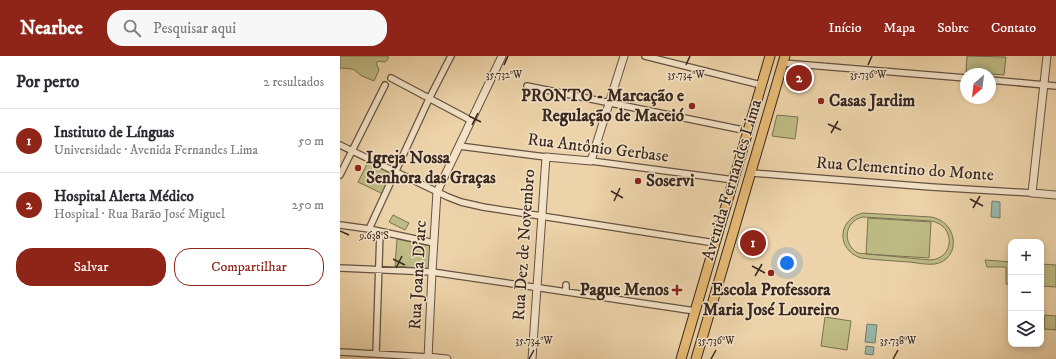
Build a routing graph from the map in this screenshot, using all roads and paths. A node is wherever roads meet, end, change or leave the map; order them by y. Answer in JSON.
{"nodes":[{"id":1,"x":451,"y":56,"type":"edge"},
{"id":2,"x":502,"y":56,"type":"edge"},
{"id":3,"x":624,"y":56,"type":"edge"},
{"id":4,"x":645,"y":56,"type":"edge"},
{"id":5,"x":770,"y":56,"type":"edge"},
{"id":6,"x":1047,"y":56,"type":"edge"},
{"id":7,"x":784,"y":60,"type":"edge"},
{"id":8,"x":960,"y":77,"type":"edge"},
{"id":9,"x":391,"y":78,"type":"dead end"},
{"id":10,"x":996,"y":80,"type":"edge"},
{"id":11,"x":1044,"y":84,"type":"junction"},
{"id":12,"x":385,"y":85,"type":"dead end"},
{"id":13,"x":761,"y":85,"type":"junction"},
{"id":14,"x":527,"y":86,"type":"dead end"},
{"id":15,"x":1056,"y":86,"type":"edge"},
{"id":16,"x":429,"y":99,"type":"junction"},
{"id":17,"x":610,"y":102,"type":"junction"},
{"id":18,"x":470,"y":120,"type":"junction"},
{"id":19,"x":748,"y":131,"type":"junction"},
{"id":20,"x":340,"y":145,"type":"edge"},
{"id":21,"x":459,"y":146,"type":"junction"},
{"id":22,"x":353,"y":151,"type":"junction"},
{"id":23,"x":546,"y":157,"type":"junction"},
{"id":24,"x":591,"y":162,"type":"junction"},
{"id":25,"x":396,"y":171,"type":"junction"},
{"id":26,"x":752,"y":173,"type":"junction"},
{"id":27,"x":340,"y":175,"type":"edge"},
{"id":28,"x":734,"y":180,"type":"junction"},
{"id":29,"x":437,"y":192,"type":"junction"},
{"id":30,"x":1032,"y":193,"type":"junction"},
{"id":31,"x":1056,"y":195,"type":"edge"},
{"id":32,"x":541,"y":216,"type":"junction"},
{"id":33,"x":340,"y":225,"type":"edge"},
{"id":34,"x":369,"y":229,"type":"junction"},
{"id":35,"x":380,"y":232,"type":"junction"},
{"id":36,"x":434,"y":243,"type":"junction"},
{"id":37,"x":715,"y":243,"type":"junction"},
{"id":38,"x":340,"y":268,"type":"edge"},
{"id":39,"x":379,"y":270,"type":"junction"},
{"id":40,"x":432,"y":272,"type":"junction"},
{"id":41,"x":537,"y":287,"type":"junction"},
{"id":42,"x":695,"y":311,"type":"junction"},
{"id":43,"x":340,"y":352,"type":"edge"},
{"id":44,"x":376,"y":354,"type":"junction"},
{"id":45,"x":428,"y":358,"type":"edge"},
{"id":46,"x":447,"y":359,"type":"edge"},
{"id":47,"x":532,"y":359,"type":"edge"},
{"id":48,"x":681,"y":359,"type":"edge"},
{"id":49,"x":696,"y":359,"type":"edge"}],
"edges":[{"from":1,"to":16,"type":"street"},
{"from":2,"to":18,"type":"street"},
{"from":3,"to":17,"type":"street"},
{"from":4,"to":13,"type":"street"},
{"from":5,"to":13,"type":"highway","name":"Avenida Fernandes Lima"},
{"from":6,"to":11,"type":"street"},
{"from":7,"to":8,"type":"street"},
{"from":7,"to":26,"type":"highway","name":"Avenida Fernandes Lima"},
{"from":9,"to":16,"type":"street"},
{"from":10,"to":11,"type":"street"},
{"from":11,"to":15,"type":"street"},
{"from":11,"to":30,"type":"street"},
{"from":12,"to":22,"type":"street"},
{"from":13,"to":19,"type":"highway","name":"Avenida Fernandes Lima"},
{"from":14,"to":17,"type":"street"},
{"from":16,"to":18,"type":"street"},
{"from":16,"to":25,"type":"street"},
{"from":17,"to":19,"type":"street"},
{"from":17,"to":24,"type":"street"},
{"from":18,"to":21,"type":"street"},
{"from":19,"to":28,"type":"highway","name":"Avenida Fernandes Lima"},
{"from":20,"to":22,"type":"street"},
{"from":21,"to":23,"type":"street","name":"Rua Antônio Gerbase"},
{"from":21,"to":29,"type":"street"},
{"from":22,"to":25,"type":"street"},
{"from":22,"to":27,"type":"street"},
{"from":23,"to":24,"type":"street","name":"Rua Antônio Gerbase"},
{"from":23,"to":32,"type":"street","name":"Rua Dez de Novembro"},
{"from":24,"to":28,"type":"street","name":"Rua Antônio Gerbase"},
{"from":25,"to":29,"type":"street"},
{"from":25,"to":34,"type":"street"},
{"from":26,"to":30,"type":"street","name":"Rua Clementino do Monte"},
{"from":26,"to":49,"type":"highway","name":"Avenida Fernandes Lima"},
{"from":28,"to":37,"type":"highway","name":"Avenida Fernandes Lima"},
{"from":29,"to":32,"type":"street"},
{"from":29,"to":36,"type":"street","name":"Rua Joana D'arc"},
{"from":30,"to":31,"type":"street","name":"Rua Clementino do Monte"},
{"from":32,"to":37,"type":"street"},
{"from":32,"to":41,"type":"street","name":"Rua Dez de Novembro"},
{"from":33,"to":34,"type":"street"},
{"from":34,"to":35,"type":"street"},
{"from":35,"to":36,"type":"street"},
{"from":35,"to":39,"type":"street"},
{"from":36,"to":40,"type":"street","name":"Rua Joana D'arc"},
{"from":37,"to":42,"type":"highway","name":"Avenida Fernandes Lima"},
{"from":38,"to":39,"type":"street"},
{"from":39,"to":40,"type":"street"},
{"from":39,"to":44,"type":"street"},
{"from":40,"to":41,"type":"street"},
{"from":40,"to":45,"type":"street","name":"Rua Joana D'arc"},
{"from":41,"to":42,"type":"street"},
{"from":41,"to":47,"type":"street","name":"Rua Dez de Novembro"},
{"from":42,"to":48,"type":"highway","name":"Avenida Fernandes Lima"},
{"from":43,"to":44,"type":"street"},
{"from":44,"to":45,"type":"street"},
{"from":45,"to":46,"type":"street"}]}
